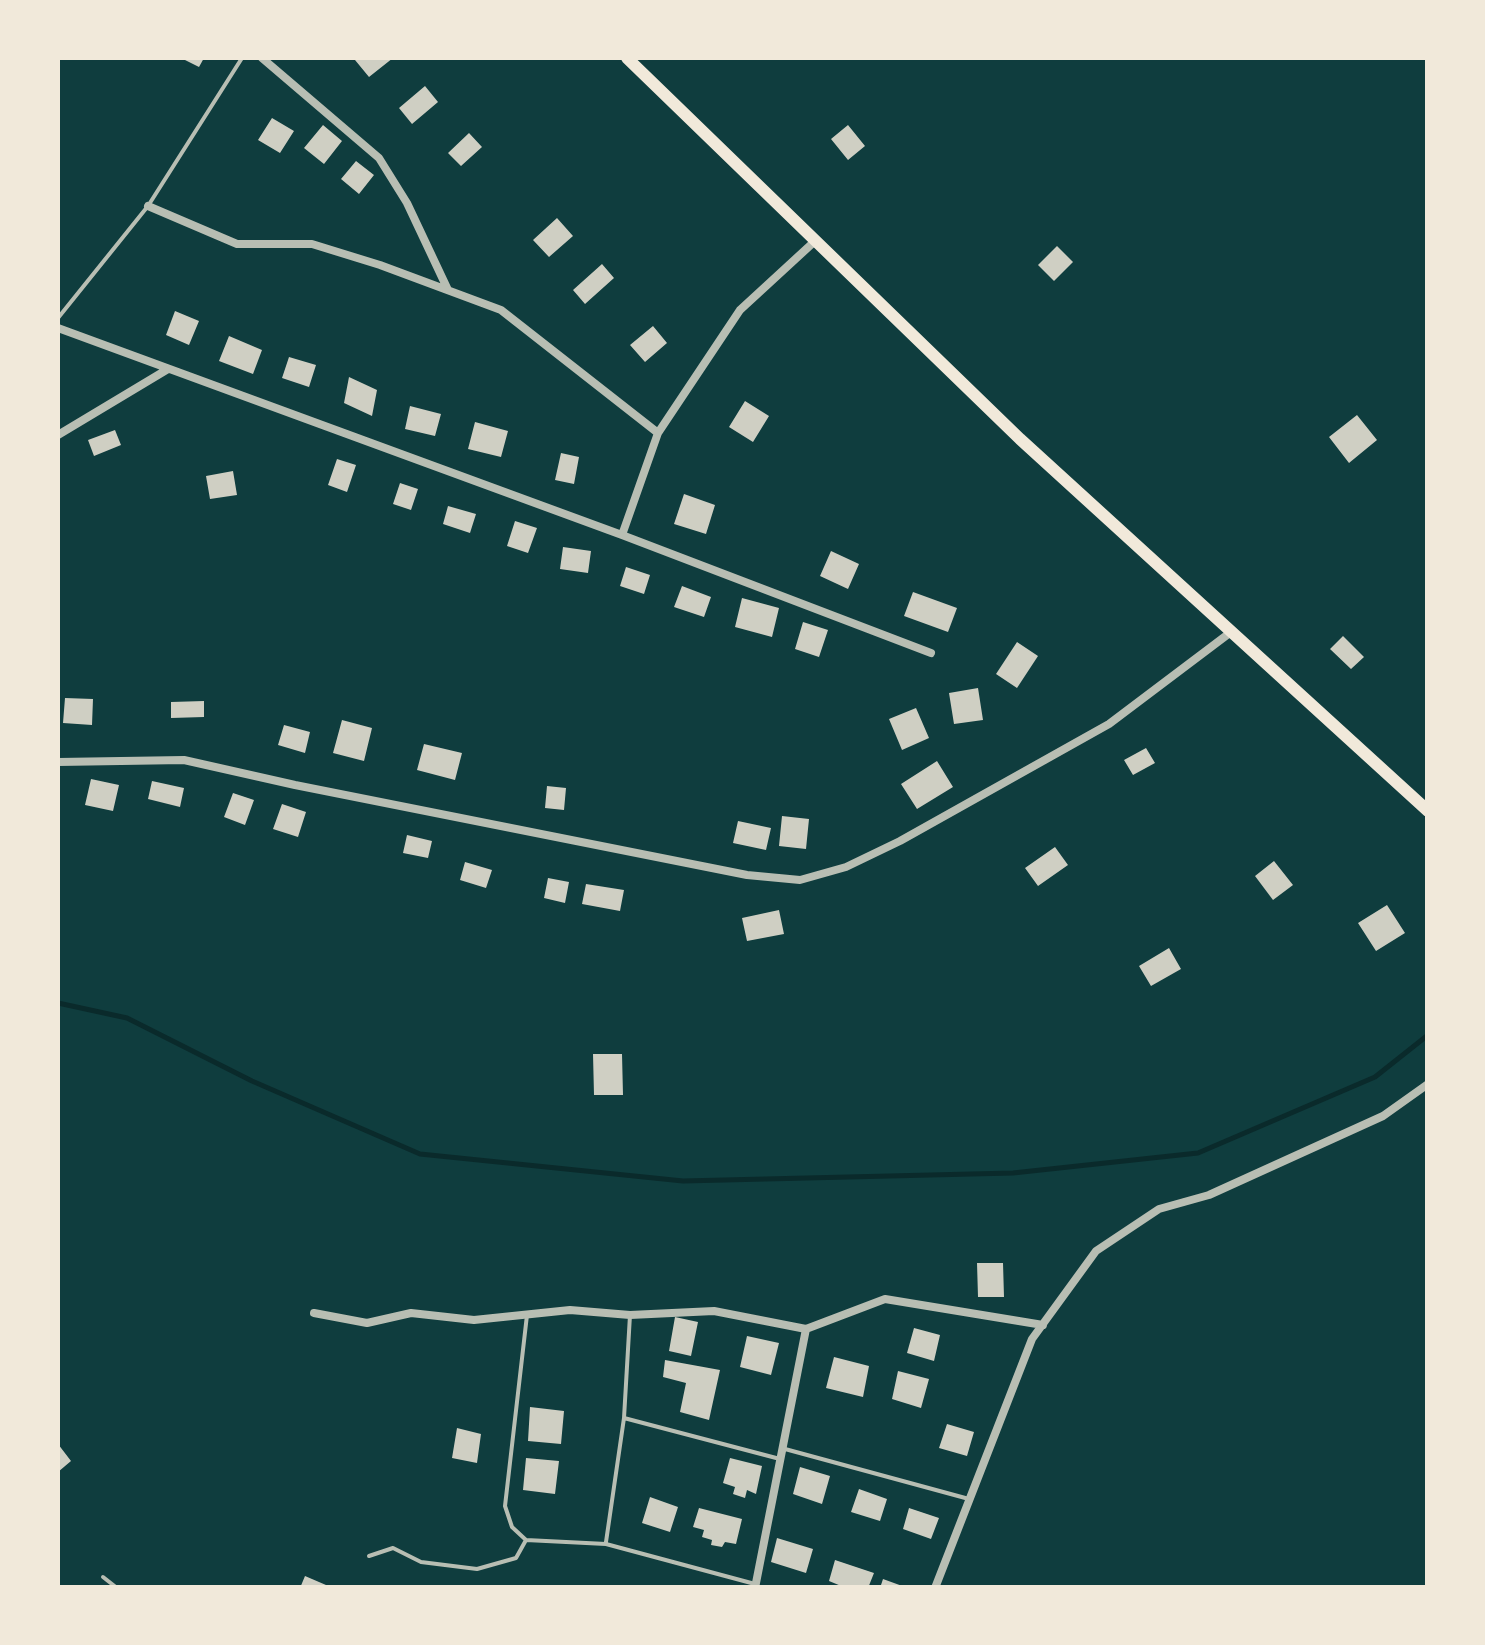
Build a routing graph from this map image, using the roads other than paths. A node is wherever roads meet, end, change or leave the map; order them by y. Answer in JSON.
{"nodes":[{"id":1,"x":242,"y":58,"type":"edge"},
{"id":2,"x":262,"y":58,"type":"edge"},
{"id":3,"x":627,"y":58,"type":"edge"},
{"id":4,"x":148,"y":206,"type":"junction"},
{"id":5,"x":815,"y":241,"type":"junction"},
{"id":6,"x":448,"y":290,"type":"junction"},
{"id":7,"x":58,"y":318,"type":"edge"},
{"id":8,"x":58,"y":328,"type":"edge"},
{"id":9,"x":168,"y":370,"type":"junction"},
{"id":10,"x":658,"y":433,"type":"junction"},
{"id":11,"x":58,"y":435,"type":"edge"},
{"id":12,"x":622,"y":534,"type":"junction"},
{"id":13,"x":1231,"y":632,"type":"junction"},
{"id":14,"x":931,"y":652,"type":"dead end"},
{"id":15,"x":58,"y":762,"type":"edge"},
{"id":16,"x":1428,"y":811,"type":"edge"},
{"id":17,"x":1428,"y":1084,"type":"edge"},
{"id":18,"x":314,"y":1313,"type":"dead end"},
{"id":19,"x":528,"y":1315,"type":"junction"},
{"id":20,"x":630,"y":1315,"type":"junction"},
{"id":21,"x":1043,"y":1324,"type":"junction"},
{"id":22,"x":806,"y":1329,"type":"junction"},
{"id":23,"x":624,"y":1418,"type":"junction"},
{"id":24,"x":782,"y":1448,"type":"junction"},
{"id":25,"x":780,"y":1460,"type":"junction"},
{"id":26,"x":969,"y":1499,"type":"junction"},
{"id":27,"x":526,"y":1540,"type":"junction"},
{"id":28,"x":606,"y":1544,"type":"junction"},
{"id":29,"x":369,"y":1556,"type":"dead end"},
{"id":30,"x":102,"y":1577,"type":"dead end"},
{"id":31,"x":755,"y":1586,"type":"edge"},
{"id":32,"x":117,"y":1588,"type":"edge"},
{"id":33,"x":935,"y":1588,"type":"edge"}],
"edges":[{"from":1,"to":4,"type":"lane"},
{"from":2,"to":6,"type":"street"},
{"from":3,"to":5,"type":"main road"},
{"from":4,"to":6,"type":"street"},
{"from":4,"to":7,"type":"lane"},
{"from":5,"to":10,"type":"street"},
{"from":5,"to":13,"type":"main road"},
{"from":6,"to":10,"type":"street"},
{"from":8,"to":9,"type":"street"},
{"from":9,"to":11,"type":"street"},
{"from":9,"to":12,"type":"street"},
{"from":10,"to":12,"type":"street"},
{"from":12,"to":14,"type":"street"},
{"from":13,"to":15,"type":"street"},
{"from":13,"to":16,"type":"main road"},
{"from":17,"to":21,"type":"street"},
{"from":18,"to":19,"type":"street"},
{"from":19,"to":20,"type":"street"},
{"from":19,"to":27,"type":"lane"},
{"from":20,"to":22,"type":"street"},
{"from":20,"to":23,"type":"lane"},
{"from":21,"to":22,"type":"street"},
{"from":21,"to":26,"type":"street"},
{"from":22,"to":24,"type":"street"},
{"from":23,"to":25,"type":"lane"},
{"from":23,"to":28,"type":"lane"},
{"from":24,"to":25,"type":"street"},
{"from":24,"to":26,"type":"lane"},
{"from":25,"to":31,"type":"street"},
{"from":26,"to":33,"type":"street"},
{"from":27,"to":28,"type":"lane"},
{"from":27,"to":29,"type":"lane"},
{"from":28,"to":31,"type":"lane"},
{"from":30,"to":32,"type":"lane"}]}
